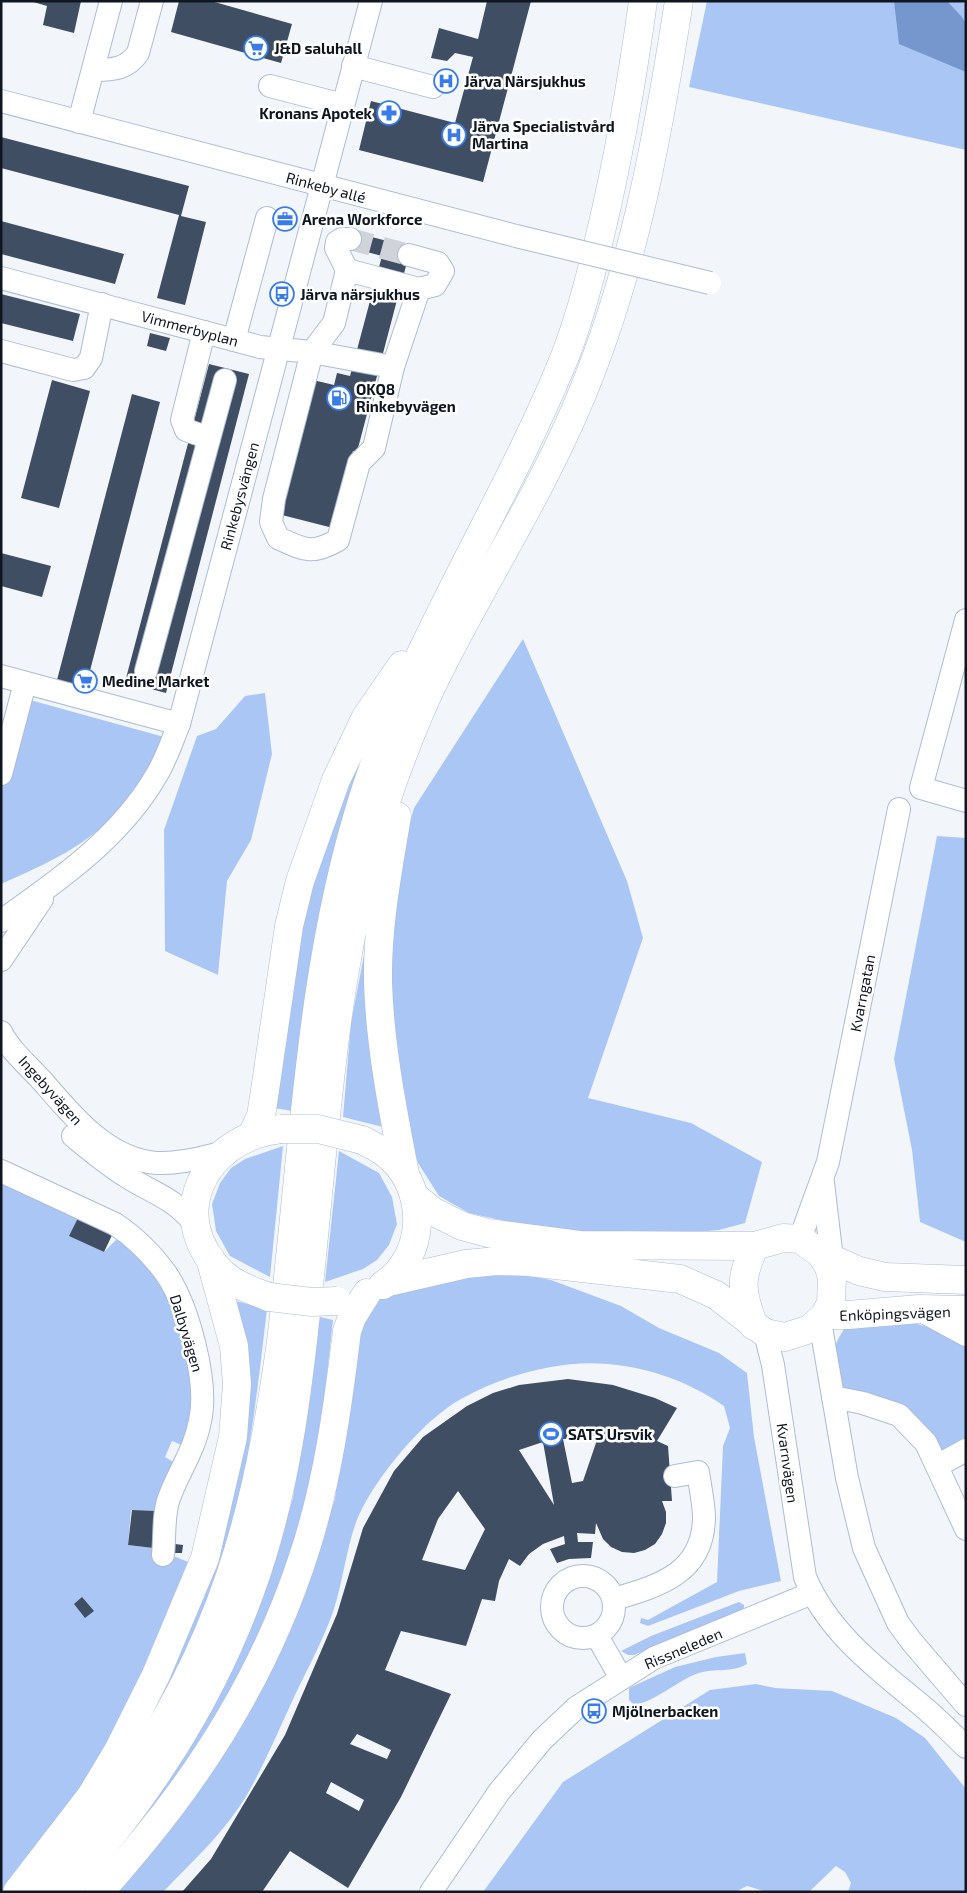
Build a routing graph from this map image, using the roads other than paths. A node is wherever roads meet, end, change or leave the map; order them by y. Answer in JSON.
{"nodes":[{"id":1,"x":111,"y":1,"type":"edge"},
{"id":2,"x":152,"y":1,"type":"edge"},
{"id":3,"x":371,"y":1,"type":"edge"},
{"id":4,"x":632,"y":1,"type":"edge"},
{"id":5,"x":643,"y":1,"type":"edge"},
{"id":6,"x":679,"y":1,"type":"edge"},
{"id":7,"x":353,"y":66,"type":"junction"},
{"id":8,"x":94,"y":70,"type":"junction"},
{"id":9,"x":631,"y":84,"type":"junction"},
{"id":10,"x":270,"y":86,"type":"dead end"},
{"id":11,"x":433,"y":87,"type":"dead end"},
{"id":12,"x":1,"y":101,"type":"edge"},
{"id":13,"x":343,"y":105,"type":"junction"},
{"id":14,"x":79,"y":122,"type":"junction"},
{"id":15,"x":321,"y":186,"type":"junction"},
{"id":16,"x":267,"y":218,"type":"dead end"},
{"id":17,"x":350,"y":239,"type":"dead end"},
{"id":18,"x":409,"y":255,"type":"tunnel mouth"},
{"id":19,"x":347,"y":270,"type":"junction"},
{"id":20,"x":1,"y":278,"type":"edge"},
{"id":21,"x":710,"y":283,"type":"dead end"},
{"id":22,"x":419,"y":289,"type":"junction"},
{"id":23,"x":102,"y":304,"type":"junction"},
{"id":24,"x":204,"y":332,"type":"junction"},
{"id":25,"x":234,"y":340,"type":"junction"},
{"id":26,"x":278,"y":347,"type":"junction"},
{"id":27,"x":1,"y":351,"type":"edge"},
{"id":28,"x":312,"y":352,"type":"junction"},
{"id":29,"x":393,"y":366,"type":"junction"},
{"id":30,"x":225,"y":380,"type":"dead end"},
{"id":31,"x":209,"y":438,"type":"junction"},
{"id":32,"x":966,"y":620,"type":"edge"},
{"id":33,"x":428,"y":637,"type":"junction"},
{"id":34,"x":146,"y":671,"type":"dead end"},
{"id":35,"x":2,"y":678,"type":"edge"},
{"id":36,"x":25,"y":683,"type":"junction"},
{"id":37,"x":179,"y":724,"type":"junction"},
{"id":38,"x":409,"y":738,"type":"junction"},
{"id":39,"x":1,"y":774,"type":"edge"},
{"id":40,"x":966,"y":801,"type":"edge"},
{"id":41,"x":899,"y":809,"type":"dead end"},
{"id":42,"x":52,"y":885,"type":"junction"},
{"id":43,"x":1,"y":921,"type":"edge"},
{"id":44,"x":1,"y":960,"type":"edge"},
{"id":45,"x":1,"y":1032,"type":"edge"},
{"id":46,"x":1,"y":1055,"type":"edge"},
{"id":47,"x":252,"y":1135,"type":"junction"},
{"id":48,"x":221,"y":1153,"type":"junction"},
{"id":49,"x":1,"y":1172,"type":"edge"},
{"id":50,"x":822,"y":1177,"type":"junction"},
{"id":51,"x":410,"y":1185,"type":"junction"},
{"id":52,"x":196,"y":1224,"type":"junction"},
{"id":53,"x":755,"y":1246,"type":"junction"},
{"id":54,"x":817,"y":1251,"type":"junction"},
{"id":55,"x":210,"y":1258,"type":"junction"},
{"id":56,"x":966,"y":1280,"type":"edge"},
{"id":57,"x":377,"y":1288,"type":"junction"},
{"id":58,"x":919,"y":1309,"type":"junction"},
{"id":59,"x":966,"y":1310,"type":"edge"},
{"id":60,"x":822,"y":1318,"type":"junction"},
{"id":61,"x":759,"y":1329,"type":"junction"},
{"id":62,"x":966,"y":1335,"type":"edge"},
{"id":63,"x":833,"y":1397,"type":"junction"},
{"id":64,"x":966,"y":1450,"type":"edge"},
{"id":65,"x":937,"y":1466,"type":"junction"},
{"id":66,"x":675,"y":1476,"type":"dead end"},
{"id":67,"x":964,"y":1522,"type":"edge"},
{"id":68,"x":163,"y":1555,"type":"dead end"},
{"id":69,"x":812,"y":1593,"type":"junction"},
{"id":70,"x":614,"y":1599,"type":"junction"},
{"id":71,"x":543,"y":1628,"type":"dead end"},
{"id":72,"x":600,"y":1641,"type":"junction"},
{"id":73,"x":621,"y":1678,"type":"junction"},
{"id":74,"x":966,"y":1705,"type":"edge"},
{"id":75,"x":966,"y":1747,"type":"edge"},
{"id":76,"x":17,"y":1892,"type":"edge"},
{"id":77,"x":34,"y":1892,"type":"edge"},
{"id":78,"x":65,"y":1892,"type":"edge"},
{"id":79,"x":99,"y":1892,"type":"edge"},
{"id":80,"x":431,"y":1892,"type":"edge"}],
"edges":[{"from":1,"to":8,"type":"street"},
{"from":2,"to":8,"type":"street"},
{"from":3,"to":7,"type":"street","name":"Rinkebysvängen"},
{"from":4,"to":9,"type":"main road"},
{"from":5,"to":9,"type":"main road"},
{"from":6,"to":38,"type":"main road"},
{"from":7,"to":11,"type":"street"},
{"from":7,"to":13,"type":"street","name":"Rinkebysvängen"},
{"from":8,"to":14,"type":"street"},
{"from":9,"to":33,"type":"main road"},
{"from":10,"to":13,"type":"street"},
{"from":12,"to":14,"type":"street","name":"Rinkeby allé"},
{"from":13,"to":15,"type":"street","name":"Rinkebysvängen"},
{"from":14,"to":15,"type":"street","name":"Rinkeby allé"},
{"from":15,"to":21,"type":"street","name":"Rinkeby allé","bridge":true},
{"from":15,"to":26,"type":"street","name":"Rinkebysvängen"},
{"from":16,"to":25,"type":"street"},
{"from":17,"to":19,"type":"street"},
{"from":18,"to":22,"type":"street"},
{"from":19,"to":22,"type":"street"},
{"from":19,"to":28,"type":"street"},
{"from":20,"to":23,"type":"street","name":"Vimmerbyplan"},
{"from":22,"to":29,"type":"street"},
{"from":23,"to":24,"type":"street","name":"Vimmerbyplan"},
{"from":23,"to":27,"type":"street"},
{"from":24,"to":25,"type":"street","name":"Vimmerbyplan"},
{"from":24,"to":31,"type":"street"},
{"from":25,"to":26,"type":"street","name":"Vimmerbyplan"},
{"from":26,"to":28,"type":"street","name":"Vimmerbyplan"},
{"from":26,"to":37,"type":"street","name":"Rinkebysvängen"},
{"from":28,"to":29,"type":"street","name":"Vimmerbyplan"},
{"from":28,"to":29,"type":"street"},
{"from":30,"to":31,"type":"street"},
{"from":31,"to":34,"type":"street"},
{"from":32,"to":40,"type":"street"},
{"from":33,"to":47,"type":"main road"},
{"from":33,"to":77,"type":"main road"},
{"from":35,"to":36,"type":"street"},
{"from":36,"to":37,"type":"street"},
{"from":36,"to":39,"type":"street"},
{"from":37,"to":42,"type":"street","name":"Rinkebysvängen"},
{"from":38,"to":51,"type":"main road"},
{"from":38,"to":78,"type":"main road"},
{"from":41,"to":50,"type":"street","name":"Kvarngatan"},
{"from":42,"to":43,"type":"street","name":"Rinkebysvängen"},
{"from":42,"to":44,"type":"street","name":"Rinkebysvängen"},
{"from":45,"to":48,"type":"street","name":"Ingebyvägen"},
{"from":46,"to":52,"type":"street","name":"Ingebyvägen"},
{"from":47,"to":48,"type":"main road"},
{"from":47,"to":51,"type":"main road","bridge":true},
{"from":48,"to":52,"type":"main road"},
{"from":49,"to":68,"type":"street","name":"Dalbyvägen"},
{"from":50,"to":54,"type":"street","name":"Kvarngatan"},
{"from":50,"to":54,"type":"street"},
{"from":51,"to":53,"type":"main road"},
{"from":51,"to":57,"type":"main road"},
{"from":52,"to":55,"type":"main road"},
{"from":53,"to":54,"type":"main road"},
{"from":53,"to":61,"type":"main road"},
{"from":54,"to":56,"type":"main road","name":"Enköpingsvägen"},
{"from":54,"to":60,"type":"main road"},
{"from":55,"to":57,"type":"main road","bridge":true},
{"from":55,"to":76,"type":"main road"},
{"from":57,"to":61,"type":"main road"},
{"from":57,"to":79,"type":"main road"},
{"from":58,"to":59,"type":"main road","name":"Enköpingsvägen"},
{"from":58,"to":60,"type":"main road","name":"Enköpingsvägen"},
{"from":58,"to":62,"type":"street"},
{"from":60,"to":61,"type":"main road"},
{"from":60,"to":63,"type":"street"},
{"from":61,"to":69,"type":"street","name":"Kvarnvägen"},
{"from":63,"to":65,"type":"street"},
{"from":63,"to":74,"type":"street"},
{"from":64,"to":65,"type":"street"},
{"from":65,"to":67,"type":"street"},
{"from":66,"to":70,"type":"street"},
{"from":69,"to":73,"type":"street","name":"Rissneleden"},
{"from":69,"to":75,"type":"street"},
{"from":70,"to":72,"type":"street"},
{"from":70,"to":72,"type":"street"},
{"from":71,"to":72,"type":"street"},
{"from":72,"to":73,"type":"street"},
{"from":73,"to":80,"type":"street","name":"Rissneleden"}]}
